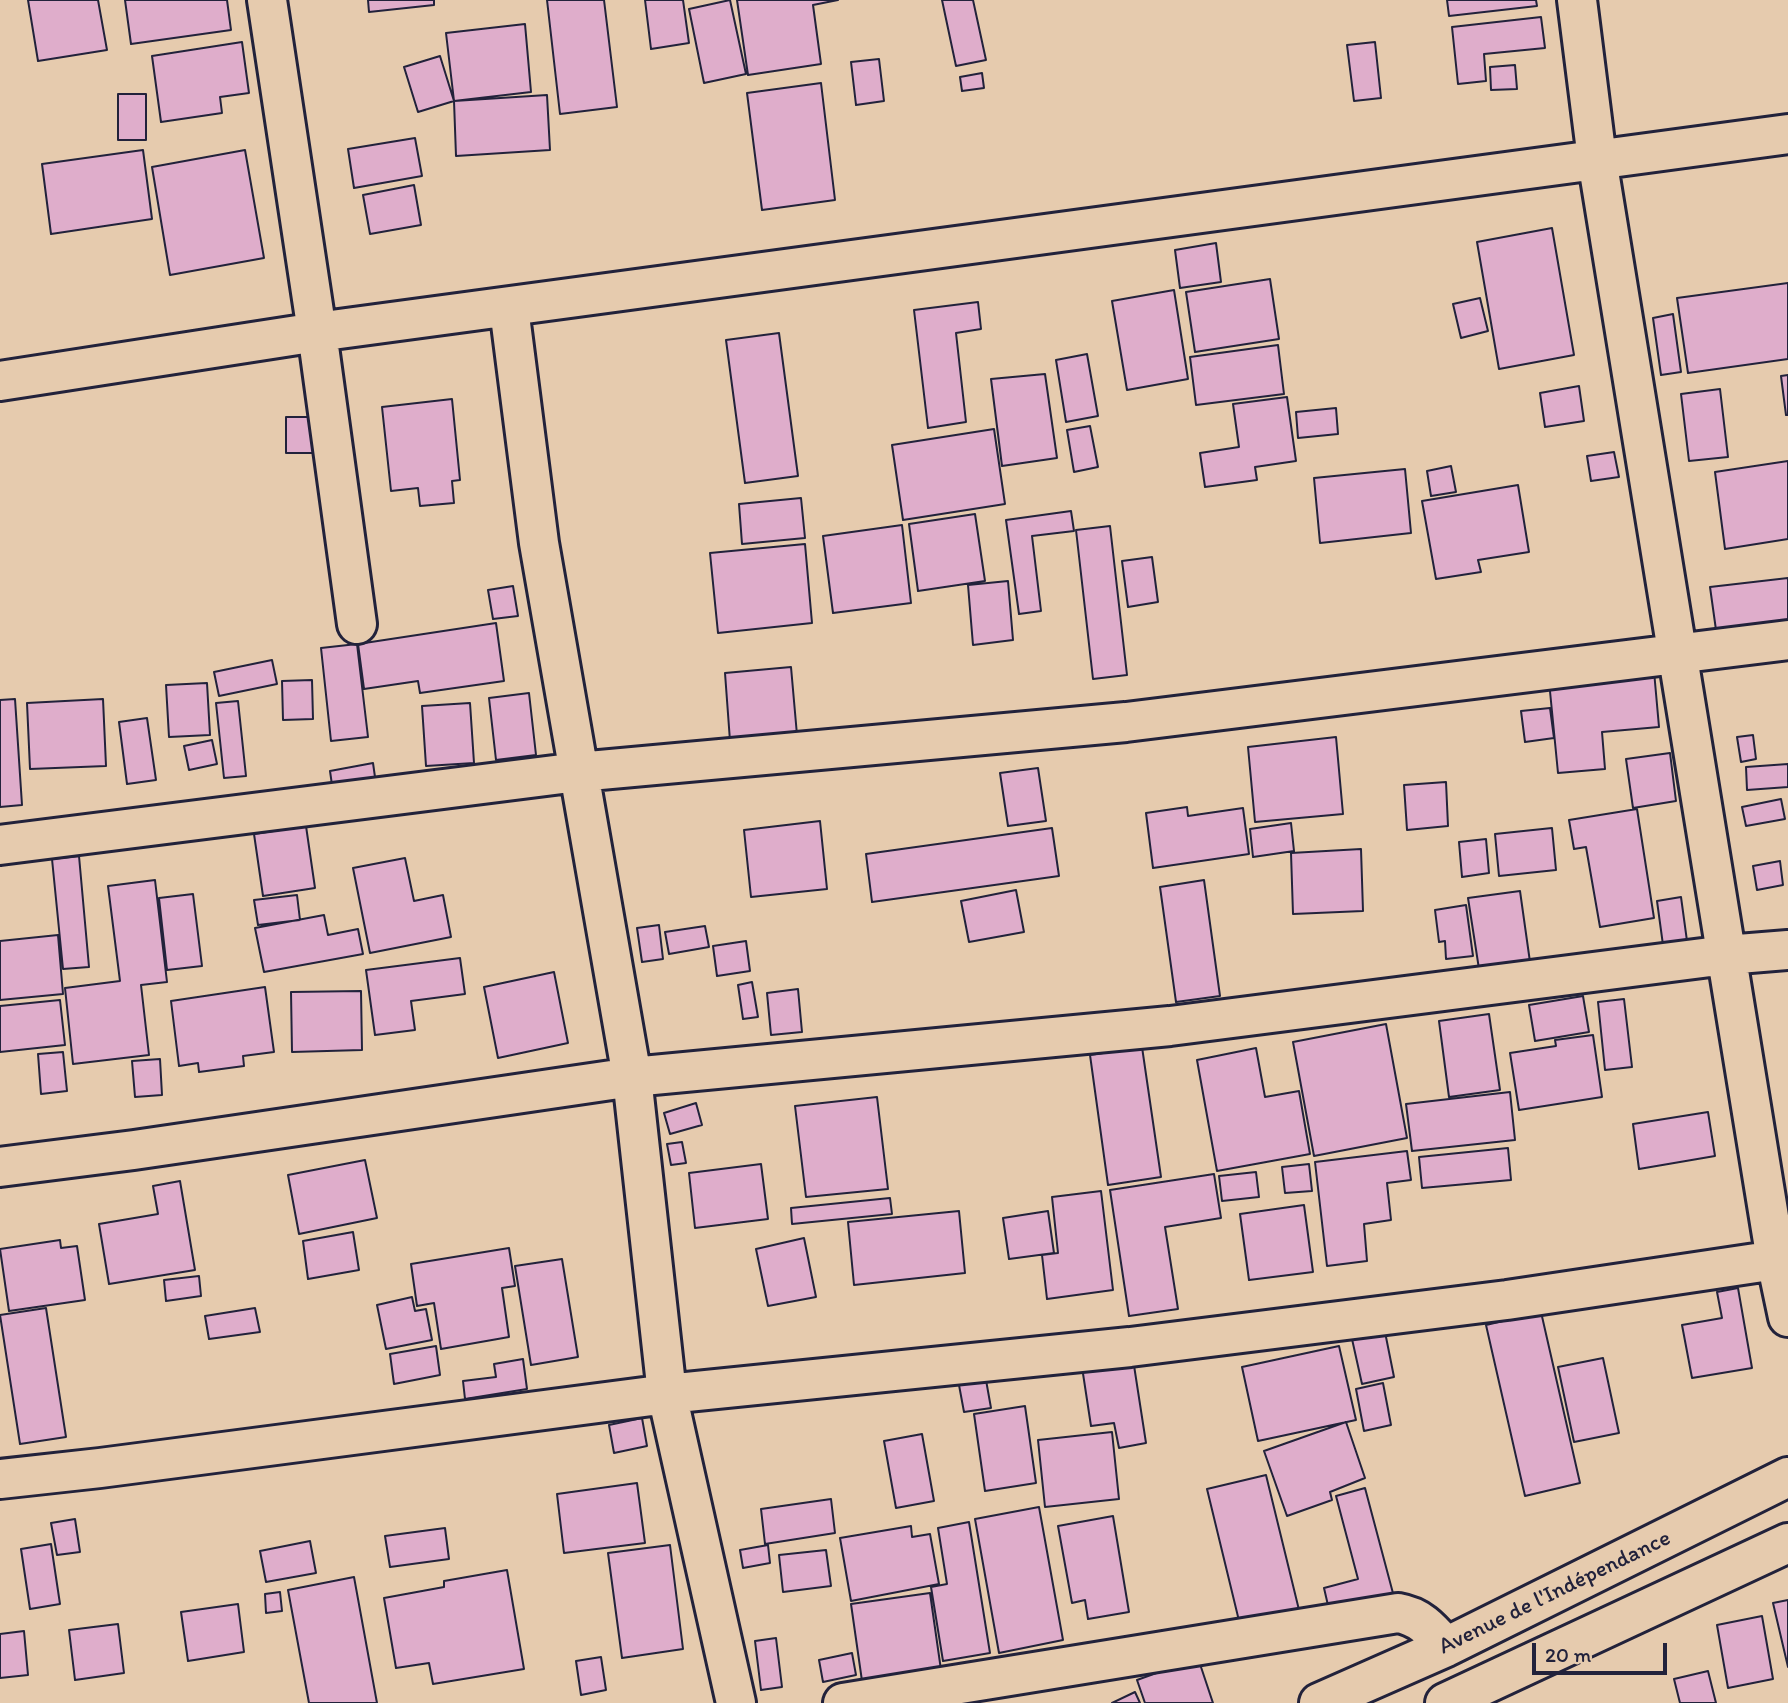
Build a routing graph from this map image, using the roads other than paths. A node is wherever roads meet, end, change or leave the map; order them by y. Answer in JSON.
{"nodes":[{"id":1,"x":267,"y":0,"type":"edge"},
{"id":2,"x":1577,"y":0,"type":"edge"},
{"id":3,"x":1788,"y":134,"type":"edge"},
{"id":4,"x":1597,"y":159,"type":"junction"},
{"id":5,"x":509,"y":308,"type":"junction"},
{"id":6,"x":317,"y":332,"type":"junction"},
{"id":7,"x":0,"y":381,"type":"edge"},
{"id":8,"x":357,"y":624,"type":"dead end"},
{"id":9,"x":1788,"y":640,"type":"edge"},
{"id":10,"x":1677,"y":654,"type":"junction"},
{"id":11,"x":578,"y":772,"type":"junction"},
{"id":12,"x":0,"y":845,"type":"edge"},
{"id":13,"x":1788,"y":950,"type":"edge"},
{"id":14,"x":1726,"y":955,"type":"junction"},
{"id":15,"x":632,"y":1077,"type":"junction"},
{"id":16,"x":0,"y":1167,"type":"edge"},
{"id":17,"x":1776,"y":1260,"type":"junction"},
{"id":18,"x":1788,"y":1317,"type":"edge"},
{"id":19,"x":667,"y":1394,"type":"junction"},
{"id":20,"x":1788,"y":1477,"type":"edge"},
{"id":21,"x":0,"y":1479,"type":"edge"},
{"id":22,"x":1788,"y":1543,"type":"edge"},
{"id":23,"x":1446,"y":1647,"type":"junction"},
{"id":24,"x":736,"y":1703,"type":"edge"},
{"id":25,"x":843,"y":1703,"type":"edge"},
{"id":26,"x":1319,"y":1703,"type":"edge"},
{"id":27,"x":1445,"y":1703,"type":"edge"}],
"edges":[{"from":1,"to":6,"type":"street"},
{"from":2,"to":4,"type":"street"},
{"from":3,"to":4,"type":"street"},
{"from":4,"to":5,"type":"street"},
{"from":4,"to":10,"type":"street"},
{"from":5,"to":6,"type":"street"},
{"from":5,"to":11,"type":"street"},
{"from":6,"to":7,"type":"street"},
{"from":6,"to":8,"type":"street"},
{"from":9,"to":10,"type":"street"},
{"from":10,"to":11,"type":"street"},
{"from":10,"to":14,"type":"street"},
{"from":11,"to":12,"type":"street"},
{"from":11,"to":15,"type":"street"},
{"from":13,"to":14,"type":"street"},
{"from":14,"to":15,"type":"street"},
{"from":14,"to":17,"type":"street"},
{"from":15,"to":16,"type":"street"},
{"from":15,"to":19,"type":"street"},
{"from":17,"to":18,"type":"street"},
{"from":17,"to":19,"type":"street"},
{"from":19,"to":21,"type":"street"},
{"from":19,"to":24,"type":"street"},
{"from":20,"to":23,"type":"street","name":"Avenue de l'Indépendance"},
{"from":22,"to":27,"type":"street"},
{"from":23,"to":25,"type":"street"},
{"from":23,"to":26,"type":"street","name":"Avenue de l'Indépendance"}]}
